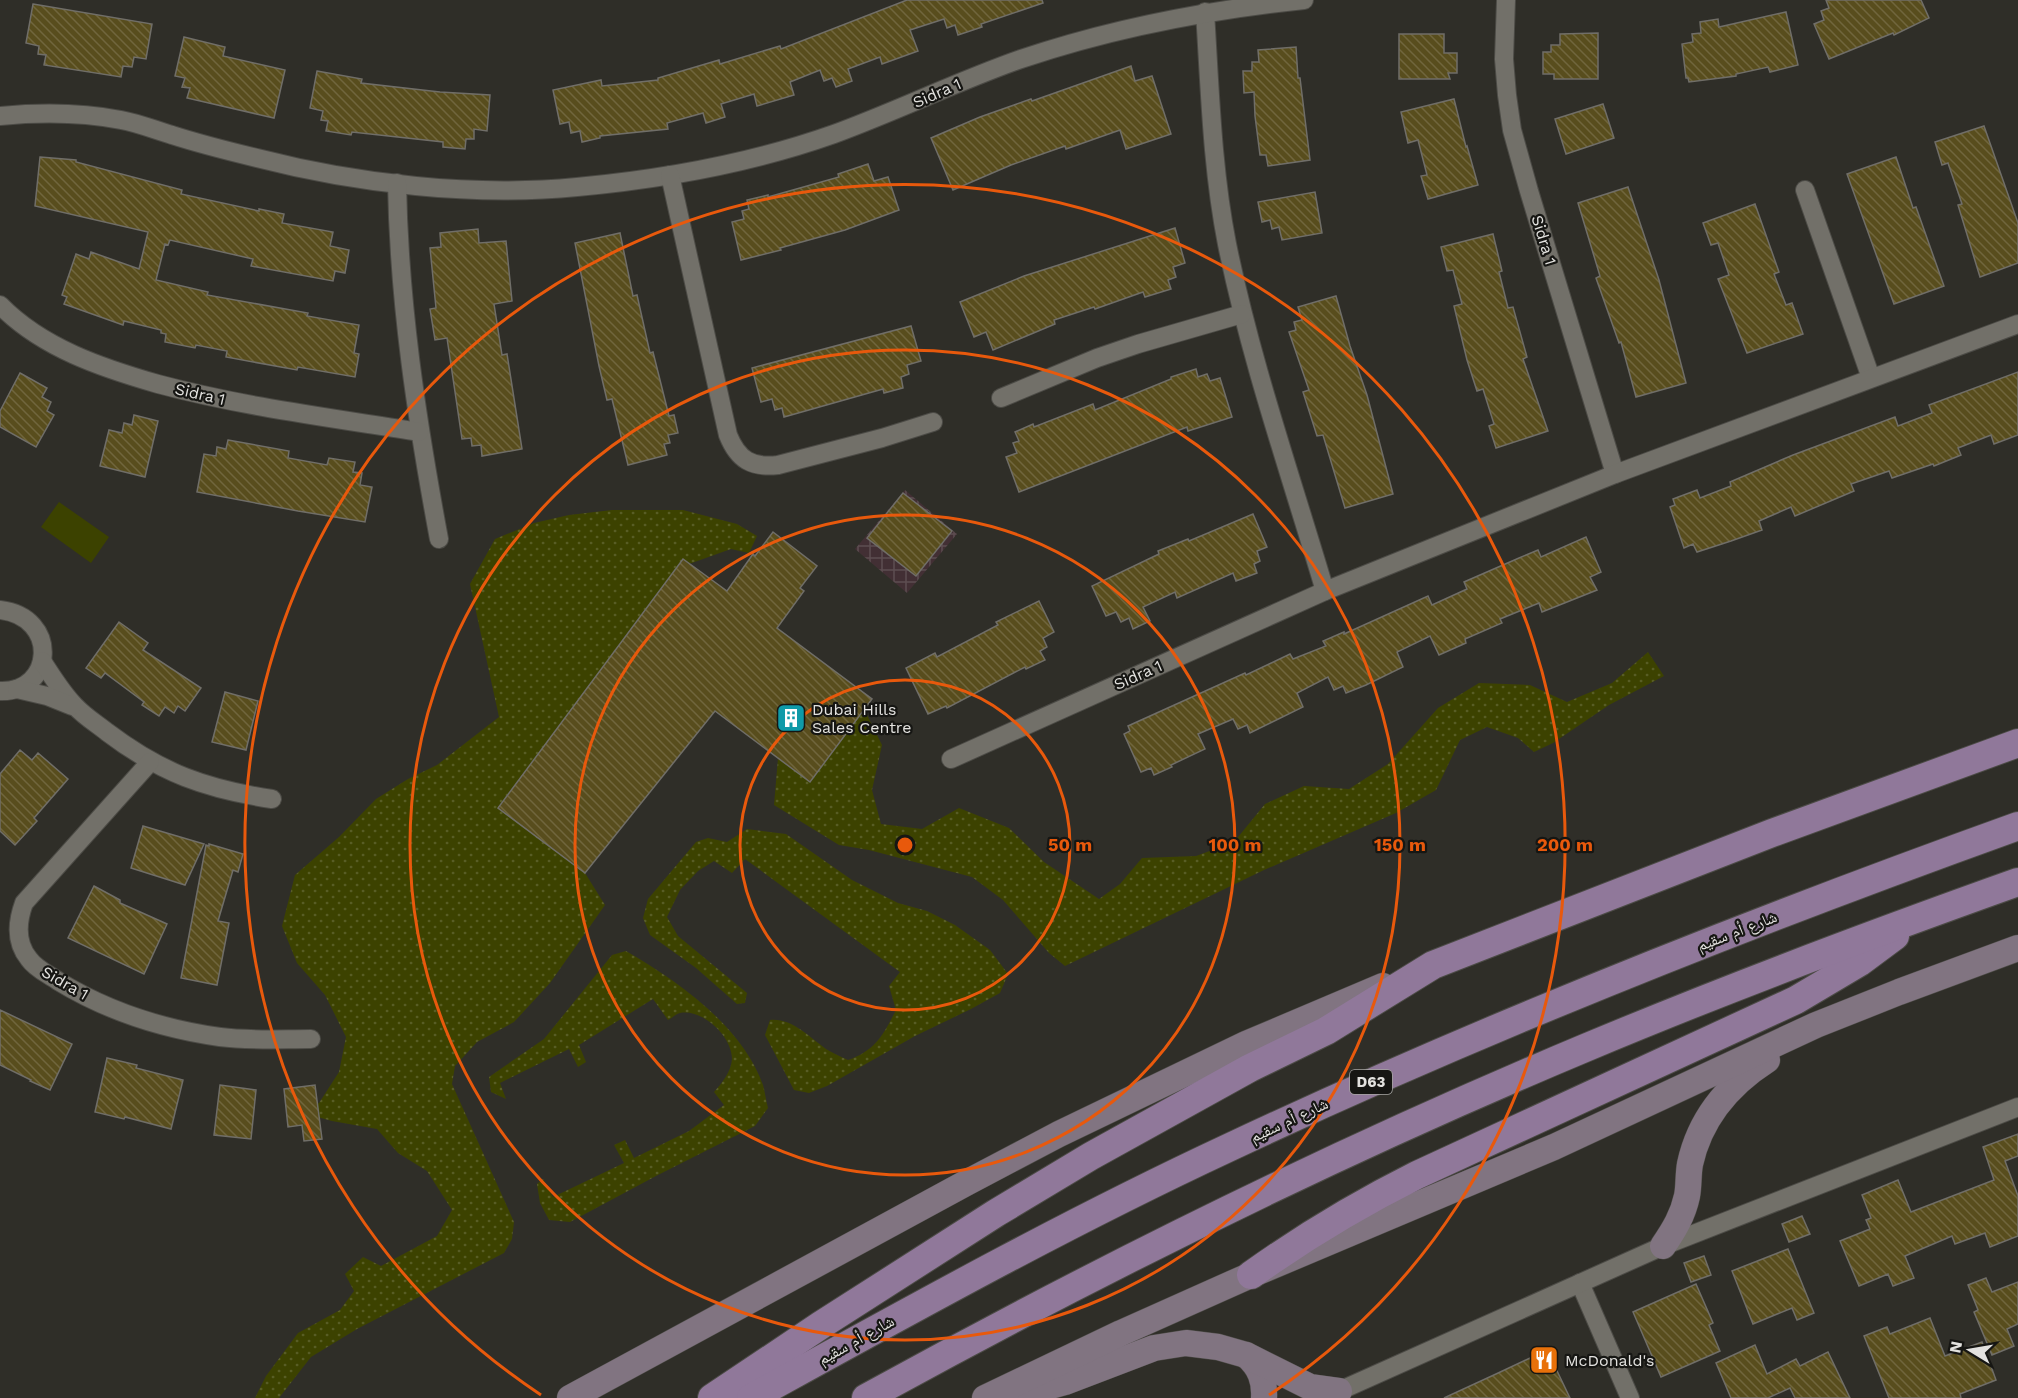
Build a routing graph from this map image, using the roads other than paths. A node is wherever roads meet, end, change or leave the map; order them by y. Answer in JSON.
{"nodes":[{"id":1,"x":1304,"y":0,"type":"edge"},
{"id":2,"x":1506,"y":0,"type":"edge"},
{"id":3,"x":1205,"y":12,"type":"junction"},
{"id":4,"x":0,"y":116,"type":"edge"},
{"id":5,"x":670,"y":175,"type":"junction"},
{"id":6,"x":397,"y":183,"type":"junction"},
{"id":7,"x":1805,"y":190,"type":"dead end"},
{"id":8,"x":0,"y":305,"type":"edge"},
{"id":9,"x":1242,"y":314,"type":"junction"},
{"id":10,"x":2018,"y":324,"type":"edge"},
{"id":11,"x":1871,"y":378,"type":"junction"},
{"id":12,"x":1001,"y":398,"type":"dead end"},
{"id":13,"x":933,"y":422,"type":"dead end"},
{"id":14,"x":419,"y":432,"type":"junction"},
{"id":15,"x":1615,"y":474,"type":"junction"},
{"id":16,"x":439,"y":539,"type":"dead end"},
{"id":17,"x":1325,"y":591,"type":"junction"},
{"id":18,"x":0,"y":610,"type":"edge"},
{"id":19,"x":42,"y":661,"type":"junction"},
{"id":20,"x":8,"y":690,"type":"edge"},
{"id":21,"x":76,"y":708,"type":"junction"},
{"id":22,"x":2018,"y":743,"type":"edge"},
{"id":23,"x":951,"y":759,"type":"dead end"},
{"id":24,"x":150,"y":762,"type":"junction"},
{"id":25,"x":272,"y":799,"type":"dead end"},
{"id":26,"x":2018,"y":826,"type":"edge"},
{"id":27,"x":2018,"y":882,"type":"edge"},
{"id":28,"x":1918,"y":918,"type":"junction"},
{"id":29,"x":2018,"y":948,"type":"edge"},
{"id":30,"x":1433,"y":965,"type":"junction"},
{"id":31,"x":1816,"y":1026,"type":"junction"},
{"id":32,"x":311,"y":1039,"type":"dead end"},
{"id":33,"x":2018,"y":1107,"type":"edge"},
{"id":34,"x":1663,"y":1246,"type":"junction"},
{"id":35,"x":1251,"y":1275,"type":"junction"},
{"id":36,"x":1580,"y":1283,"type":"junction"},
{"id":37,"x":1246,"y":1355,"type":"junction"},
{"id":38,"x":1331,"y":1394,"type":"edge"},
{"id":39,"x":570,"y":1398,"type":"edge"},
{"id":40,"x":712,"y":1398,"type":"edge"},
{"id":41,"x":751,"y":1398,"type":"edge"},
{"id":42,"x":866,"y":1398,"type":"edge"},
{"id":43,"x":985,"y":1398,"type":"edge"},
{"id":44,"x":1006,"y":1398,"type":"edge"},
{"id":45,"x":1264,"y":1398,"type":"edge"},
{"id":46,"x":1630,"y":1398,"type":"edge"}],
"edges":[{"from":1,"to":3,"type":"street","name":"Sidra 1"},
{"from":2,"to":15,"type":"street","name":"Sidra 1"},
{"from":3,"to":5,"type":"street","name":"Sidra 1"},
{"from":3,"to":9,"type":"street"},
{"from":4,"to":6,"type":"street","name":"Sidra 1"},
{"from":5,"to":6,"type":"street","name":"Sidra 1"},
{"from":5,"to":13,"type":"street"},
{"from":6,"to":14,"type":"street"},
{"from":7,"to":11,"type":"street"},
{"from":8,"to":14,"type":"street","name":"Sidra 1"},
{"from":9,"to":12,"type":"street"},
{"from":9,"to":17,"type":"street"},
{"from":10,"to":11,"type":"street","name":"Sidra 1"},
{"from":11,"to":15,"type":"street","name":"Sidra 1"},
{"from":14,"to":16,"type":"street"},
{"from":15,"to":17,"type":"street","name":"Sidra 1"},
{"from":17,"to":23,"type":"street","name":"Sidra 1"},
{"from":18,"to":19,"type":"street"},
{"from":19,"to":20,"type":"street"},
{"from":19,"to":21,"type":"street"},
{"from":20,"to":21,"type":"street"},
{"from":21,"to":24,"type":"street"},
{"from":22,"to":30,"type":"main road"},
{"from":24,"to":25,"type":"street"},
{"from":24,"to":32,"type":"street","name":"Sidra 1"},
{"from":26,"to":41,"type":"main road","name":"شارع أم سقيم","number":"D63"},
{"from":27,"to":28,"type":"main road"},
{"from":28,"to":35,"type":"main road"},
{"from":28,"to":42,"type":"main road"},
{"from":29,"to":31,"type":"main road"},
{"from":30,"to":39,"type":"main road"},
{"from":30,"to":40,"type":"main road"},
{"from":31,"to":34,"type":"main road"},
{"from":31,"to":35,"type":"main road"},
{"from":33,"to":34,"type":"street"},
{"from":34,"to":36,"type":"street"},
{"from":35,"to":43,"type":"main road"},
{"from":36,"to":38,"type":"street"},
{"from":36,"to":46,"type":"street"},
{"from":37,"to":38,"type":"main road"},
{"from":37,"to":44,"type":"main road"},
{"from":37,"to":45,"type":"main road"}]}
